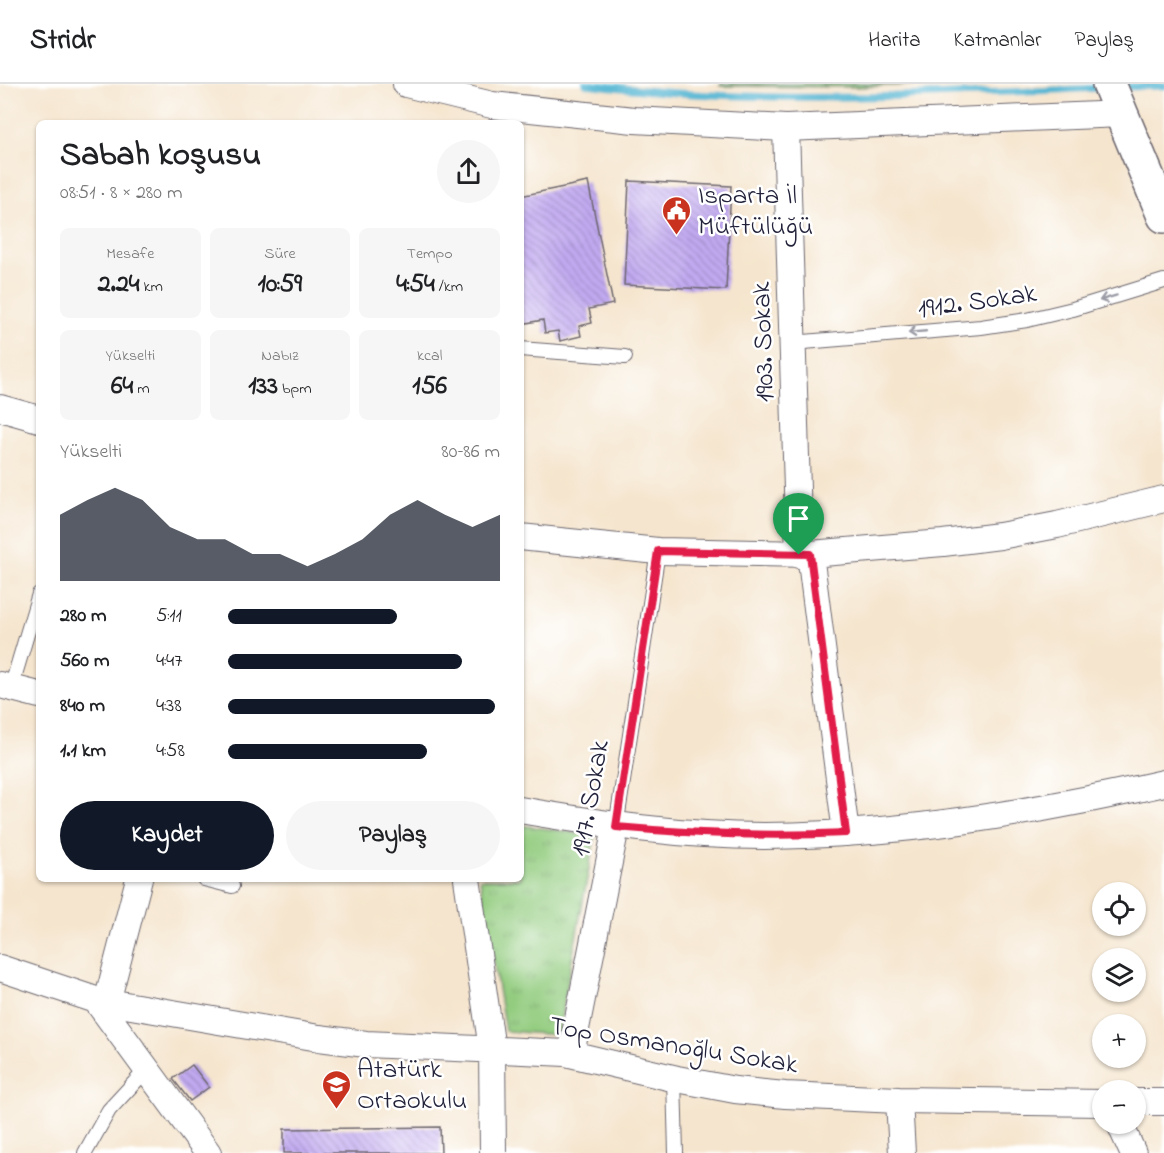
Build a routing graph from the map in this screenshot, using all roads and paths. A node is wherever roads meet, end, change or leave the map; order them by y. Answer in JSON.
{"nodes":[{"id":1,"x":406,"y":84,"type":"edge"},
{"id":2,"x":1109,"y":84,"type":"edge"},
{"id":3,"x":491,"y":114,"type":"edge"},
{"id":4,"x":1122,"y":114,"type":"junction"},
{"id":5,"x":786,"y":128,"type":"junction"},
{"id":6,"x":1164,"y":216,"type":"edge"},
{"id":7,"x":1164,"y":281,"type":"edge"},
{"id":8,"x":792,"y":343,"type":"junction"},
{"id":9,"x":524,"y":349,"type":"edge"},
{"id":10,"x":625,"y":357,"type":"dead end"},
{"id":11,"x":0,"y":408,"type":"edge"},
{"id":12,"x":36,"y":418,"type":"edge"},
{"id":13,"x":1164,"y":499,"type":"edge"},
{"id":14,"x":524,"y":537,"type":"edge"},
{"id":15,"x":658,"y":551,"type":"junction"},
{"id":16,"x":805,"y":554,"type":"junction"},
{"id":17,"x":36,"y":602,"type":"edge"},
{"id":18,"x":6,"y":687,"type":"edge"},
{"id":19,"x":36,"y":694,"type":"edge"},
{"id":20,"x":1164,"y":783,"type":"edge"},
{"id":21,"x":524,"y":811,"type":"edge"},
{"id":22,"x":616,"y":827,"type":"junction"},
{"id":23,"x":846,"y":833,"type":"junction"},
{"id":24,"x":138,"y":882,"type":"edge"},
{"id":25,"x":216,"y":882,"type":"edge"},
{"id":26,"x":467,"y":882,"type":"edge"},
{"id":27,"x":232,"y":886,"type":"dead end"},
{"id":28,"x":0,"y":968,"type":"edge"},
{"id":29,"x":102,"y":1001,"type":"junction"},
{"id":30,"x":492,"y":1049,"type":"junction"},
{"id":31,"x":571,"y":1054,"type":"junction"},
{"id":32,"x":147,"y":1069,"type":"junction"},
{"id":33,"x":674,"y":1078,"type":"junction"},
{"id":34,"x":899,"y":1100,"type":"junction"},
{"id":35,"x":1146,"y":1102,"type":"edge"},
{"id":36,"x":1164,"y":1102,"type":"edge"},
{"id":37,"x":1092,"y":1103,"type":"edge"},
{"id":38,"x":1124,"y":1134,"type":"edge"},
{"id":39,"x":85,"y":1153,"type":"edge"},
{"id":40,"x":208,"y":1153,"type":"edge"},
{"id":41,"x":493,"y":1153,"type":"edge"},
{"id":42,"x":676,"y":1153,"type":"edge"},
{"id":43,"x":902,"y":1153,"type":"edge"},
{"id":44,"x":1133,"y":1153,"type":"edge"}],
"edges":[{"from":1,"to":3,"type":"street"},
{"from":2,"to":4,"type":"main road"},
{"from":3,"to":5,"type":"street"},
{"from":4,"to":5,"type":"street"},
{"from":4,"to":6,"type":"main road"},
{"from":5,"to":8,"type":"street","name":"1903. Sokak"},
{"from":7,"to":8,"type":"lane","name":"1912. Sokak","one_way":true},
{"from":8,"to":16,"type":"street","name":"1903. Sokak"},
{"from":9,"to":10,"type":"lane"},
{"from":11,"to":12,"type":"street"},
{"from":13,"to":16,"type":"street"},
{"from":14,"to":15,"type":"street"},
{"from":15,"to":16,"type":"street"},
{"from":15,"to":22,"type":"lane","name":"1917. Sokak"},
{"from":16,"to":23,"type":"street","name":"1903. Sokak"},
{"from":17,"to":18,"type":"lane"},
{"from":18,"to":19,"type":"street"},
{"from":20,"to":23,"type":"street"},
{"from":21,"to":22,"type":"street"},
{"from":22,"to":23,"type":"street"},
{"from":22,"to":31,"type":"street","name":"1917. Sokak"},
{"from":24,"to":29,"type":"street"},
{"from":25,"to":27,"type":"lane"},
{"from":26,"to":30,"type":"street"},
{"from":28,"to":29,"type":"street","name":"Top Osmanoğlu Sokak"},
{"from":29,"to":30,"type":"street","name":"Top Osmanoğlu Sokak"},
{"from":29,"to":32,"type":"street"},
{"from":30,"to":31,"type":"street","name":"Top Osmanoğlu Sokak"},
{"from":30,"to":41,"type":"street"},
{"from":31,"to":33,"type":"street","name":"Top Osmanoğlu Sokak"},
{"from":32,"to":39,"type":"lane"},
{"from":32,"to":40,"type":"street"},
{"from":33,"to":34,"type":"street","name":"Top Osmanoğlu Sokak"},
{"from":33,"to":42,"type":"lane"},
{"from":34,"to":37,"type":"street","name":"Top Osmanoğlu Sokak"},
{"from":34,"to":43,"type":"street"},
{"from":35,"to":36,"type":"street"},
{"from":38,"to":44,"type":"street"}]}
